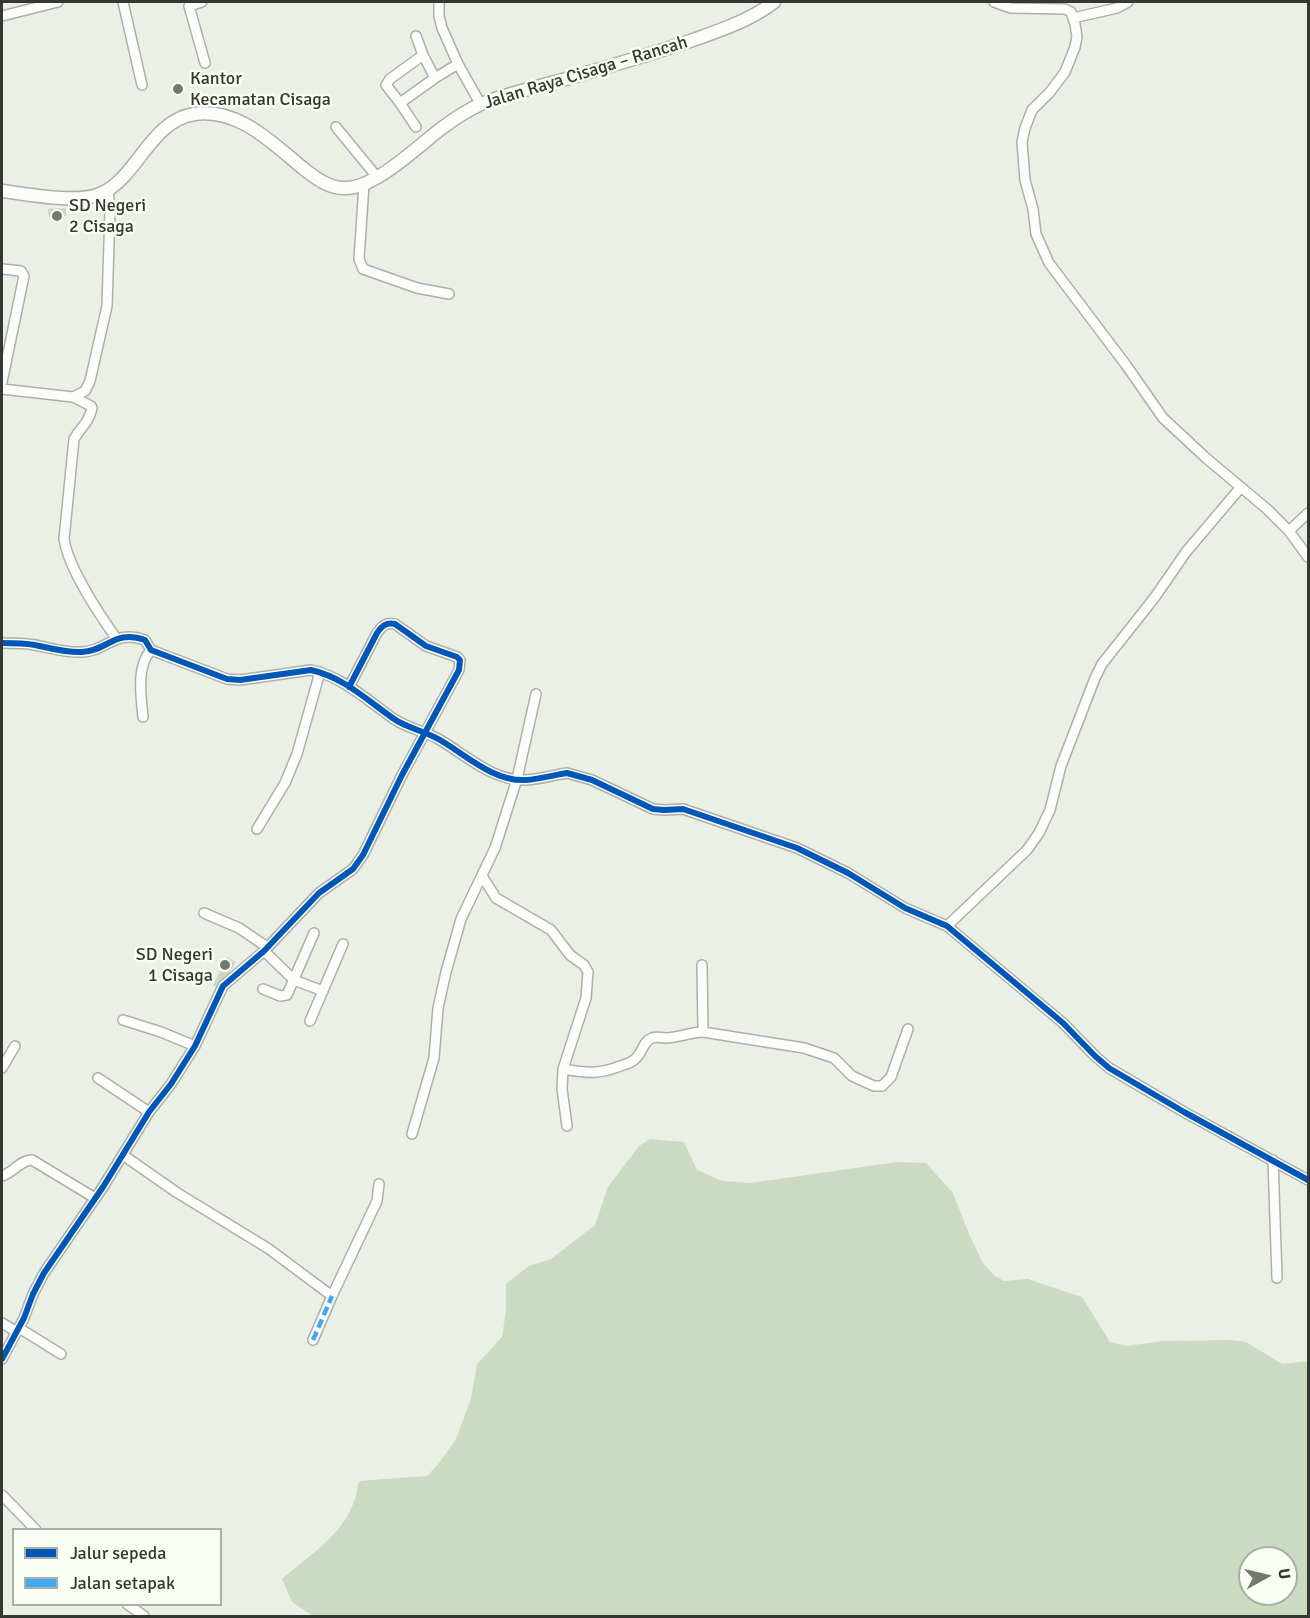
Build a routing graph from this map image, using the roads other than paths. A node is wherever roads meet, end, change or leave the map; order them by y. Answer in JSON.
{"nodes":[{"id":1,"x":58,"y":2,"type":"edge"},
{"id":2,"x":123,"y":2,"type":"edge"},
{"id":3,"x":202,"y":2,"type":"edge"},
{"id":4,"x":439,"y":2,"type":"edge"},
{"id":5,"x":774,"y":2,"type":"edge"},
{"id":6,"x":994,"y":2,"type":"edge"},
{"id":7,"x":1128,"y":2,"type":"edge"},
{"id":8,"x":188,"y":4,"type":"edge"},
{"id":9,"x":1036,"y":5,"type":"edge"},
{"id":10,"x":2,"y":16,"type":"edge"},
{"id":11,"x":1074,"y":18,"type":"junction"},
{"id":12,"x":416,"y":36,"type":"dead end"},
{"id":13,"x":423,"y":55,"type":"junction"},
{"id":14,"x":205,"y":63,"type":"dead end"},
{"id":15,"x":458,"y":64,"type":"junction"},
{"id":16,"x":435,"y":78,"type":"junction"},
{"id":17,"x":142,"y":85,"type":"dead end"},
{"id":18,"x":400,"y":103,"type":"junction"},
{"id":19,"x":481,"y":105,"type":"junction"},
{"id":20,"x":336,"y":127,"type":"dead end"},
{"id":21,"x":416,"y":128,"type":"dead end"},
{"id":22,"x":377,"y":177,"type":"junction"},
{"id":23,"x":364,"y":184,"type":"junction"},
{"id":24,"x":108,"y":190,"type":"junction"},
{"id":25,"x":2,"y":191,"type":"edge"},
{"id":26,"x":2,"y":269,"type":"edge"},
{"id":27,"x":449,"y":294,"type":"dead end"},
{"id":28,"x":2,"y":382,"type":"edge"},
{"id":29,"x":2,"y":389,"type":"edge"},
{"id":30,"x":73,"y":397,"type":"junction"},
{"id":31,"x":1241,"y":487,"type":"junction"},
{"id":32,"x":1308,"y":513,"type":"edge"},
{"id":33,"x":1289,"y":531,"type":"junction"},
{"id":34,"x":1308,"y":557,"type":"edge"},
{"id":35,"x":116,"y":638,"type":"junction"},
{"id":36,"x":2,"y":643,"type":"edge"},
{"id":37,"x":151,"y":650,"type":"junction"},
{"id":38,"x":320,"y":672,"type":"junction"},
{"id":39,"x":349,"y":687,"type":"junction"},
{"id":40,"x":536,"y":694,"type":"dead end"},
{"id":41,"x":143,"y":717,"type":"dead end"},
{"id":42,"x":425,"y":733,"type":"junction"},
{"id":43,"x":517,"y":779,"type":"junction"},
{"id":44,"x":257,"y":829,"type":"dead end"},
{"id":45,"x":482,"y":876,"type":"junction"},
{"id":46,"x":204,"y":913,"type":"dead end"},
{"id":47,"x":947,"y":926,"type":"junction"},
{"id":48,"x":314,"y":933,"type":"dead end"},
{"id":49,"x":343,"y":944,"type":"dead end"},
{"id":50,"x":266,"y":949,"type":"junction"},
{"id":51,"x":702,"y":965,"type":"dead end"},
{"id":52,"x":294,"y":980,"type":"junction"},
{"id":53,"x":263,"y":989,"type":"dead end"},
{"id":54,"x":323,"y":991,"type":"junction"},
{"id":55,"x":123,"y":1020,"type":"dead end"},
{"id":56,"x":310,"y":1021,"type":"dead end"},
{"id":57,"x":908,"y":1029,"type":"dead end"},
{"id":58,"x":703,"y":1032,"type":"junction"},
{"id":59,"x":15,"y":1046,"type":"dead end"},
{"id":60,"x":195,"y":1046,"type":"junction"},
{"id":61,"x":2,"y":1068,"type":"edge"},
{"id":62,"x":563,"y":1069,"type":"junction"},
{"id":63,"x":98,"y":1078,"type":"dead end"},
{"id":64,"x":149,"y":1112,"type":"junction"},
{"id":65,"x":567,"y":1126,"type":"dead end"},
{"id":66,"x":412,"y":1134,"type":"dead end"},
{"id":67,"x":123,"y":1155,"type":"junction"},
{"id":68,"x":1273,"y":1160,"type":"junction"},
{"id":69,"x":2,"y":1176,"type":"edge"},
{"id":70,"x":1308,"y":1180,"type":"edge"},
{"id":71,"x":379,"y":1184,"type":"dead end"},
{"id":72,"x":95,"y":1198,"type":"junction"},
{"id":73,"x":1277,"y":1278,"type":"dead end"},
{"id":74,"x":332,"y":1296,"type":"junction"},
{"id":75,"x":2,"y":1323,"type":"edge"},
{"id":76,"x":18,"y":1330,"type":"junction"},
{"id":77,"x":312,"y":1340,"type":"dead end"},
{"id":78,"x":61,"y":1354,"type":"dead end"},
{"id":79,"x":2,"y":1359,"type":"edge"},
{"id":80,"x":2,"y":1495,"type":"edge"},
{"id":81,"x":34,"y":1528,"type":"edge"},
{"id":82,"x":129,"y":1606,"type":"edge"},
{"id":83,"x":144,"y":1617,"type":"edge"}],
"edges":[{"from":1,"to":10,"type":"street"},
{"from":2,"to":17,"type":"street"},
{"from":3,"to":8,"type":"street"},
{"from":4,"to":15,"type":"street"},
{"from":5,"to":19,"type":"main road","name":"Jalan Raya Cisaga – Rancah"},
{"from":6,"to":9,"type":"street"},
{"from":7,"to":11,"type":"street"},
{"from":8,"to":14,"type":"street"},
{"from":9,"to":11,"type":"street"},
{"from":11,"to":31,"type":"street"},
{"from":12,"to":13,"type":"street"},
{"from":13,"to":16,"type":"street"},
{"from":13,"to":18,"type":"street"},
{"from":15,"to":16,"type":"street"},
{"from":15,"to":19,"type":"street"},
{"from":16,"to":18,"type":"street"},
{"from":18,"to":21,"type":"street"},
{"from":19,"to":22,"type":"main road","name":"Jalan Raya Cisaga – Rancah"},
{"from":20,"to":22,"type":"street"},
{"from":22,"to":23,"type":"main road","name":"Jalan Raya Cisaga – Rancah"},
{"from":23,"to":24,"type":"main road","name":"Jalan Raya Cisaga – Rancah"},
{"from":23,"to":27,"type":"street"},
{"from":24,"to":25,"type":"main road","name":"Jalan Raya Cisaga – Rancah"},
{"from":24,"to":30,"type":"street"},
{"from":26,"to":28,"type":"street"},
{"from":29,"to":30,"type":"street"},
{"from":30,"to":35,"type":"street"},
{"from":31,"to":33,"type":"street"},
{"from":31,"to":47,"type":"street"},
{"from":32,"to":33,"type":"street"},
{"from":33,"to":34,"type":"street"},
{"from":35,"to":36,"type":"street"},
{"from":35,"to":37,"type":"street"},
{"from":37,"to":38,"type":"street"},
{"from":37,"to":41,"type":"street"},
{"from":38,"to":39,"type":"street"},
{"from":38,"to":44,"type":"street"},
{"from":39,"to":42,"type":"street"},
{"from":39,"to":42,"type":"street"},
{"from":40,"to":43,"type":"street"},
{"from":42,"to":43,"type":"street"},
{"from":42,"to":50,"type":"street"},
{"from":43,"to":45,"type":"street"},
{"from":43,"to":47,"type":"street"},
{"from":45,"to":62,"type":"street"},
{"from":45,"to":66,"type":"street"},
{"from":46,"to":50,"type":"street"},
{"from":47,"to":68,"type":"street"},
{"from":48,"to":52,"type":"street"},
{"from":49,"to":54,"type":"street"},
{"from":50,"to":52,"type":"street"},
{"from":50,"to":60,"type":"street"},
{"from":51,"to":58,"type":"street"},
{"from":52,"to":53,"type":"street"},
{"from":52,"to":54,"type":"street"},
{"from":54,"to":56,"type":"street"},
{"from":55,"to":60,"type":"street"},
{"from":57,"to":58,"type":"street"},
{"from":58,"to":62,"type":"street"},
{"from":59,"to":61,"type":"street"},
{"from":60,"to":64,"type":"street"},
{"from":62,"to":65,"type":"street"},
{"from":63,"to":64,"type":"street"},
{"from":64,"to":67,"type":"street"},
{"from":67,"to":72,"type":"street"},
{"from":67,"to":74,"type":"street"},
{"from":68,"to":70,"type":"street"},
{"from":68,"to":73,"type":"street"},
{"from":69,"to":72,"type":"street"},
{"from":71,"to":74,"type":"street"},
{"from":72,"to":76,"type":"street"},
{"from":74,"to":77,"type":"street"},
{"from":75,"to":76,"type":"street"},
{"from":76,"to":78,"type":"street"},
{"from":76,"to":79,"type":"street"},
{"from":80,"to":81,"type":"street"},
{"from":82,"to":83,"type":"street"}]}
